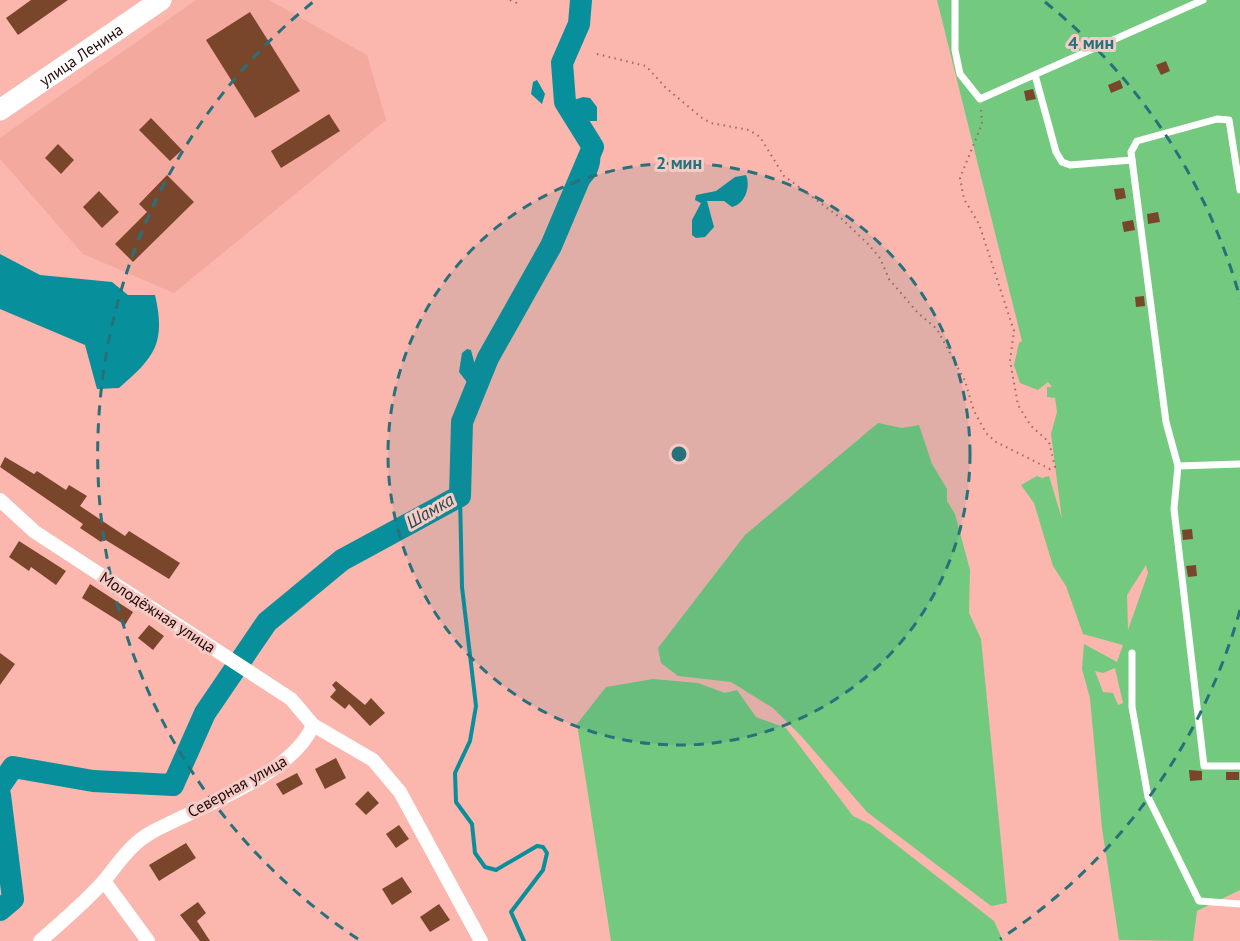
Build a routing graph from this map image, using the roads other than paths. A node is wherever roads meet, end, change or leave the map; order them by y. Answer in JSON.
{"nodes":[{"id":1,"x":161,"y":0,"type":"edge"},
{"id":2,"x":965,"y":0,"type":"edge"},
{"id":3,"x":1203,"y":0,"type":"edge"},
{"id":4,"x":956,"y":2,"type":"edge"},
{"id":5,"x":1035,"y":75,"type":"junction"},
{"id":6,"x":0,"y":110,"type":"edge"},
{"id":7,"x":1132,"y":160,"type":"junction"},
{"id":8,"x":1240,"y":190,"type":"edge"},
{"id":9,"x":1240,"y":465,"type":"edge"},
{"id":10,"x":1178,"y":466,"type":"junction"},
{"id":11,"x":0,"y":500,"type":"edge"},
{"id":12,"x":1132,"y":653,"type":"dead end"},
{"id":13,"x":313,"y":725,"type":"junction"},
{"id":14,"x":1240,"y":766,"type":"edge"},
{"id":15,"x":104,"y":881,"type":"junction"},
{"id":16,"x":1240,"y":904,"type":"edge"},
{"id":17,"x":40,"y":941,"type":"edge"},
{"id":18,"x":148,"y":941,"type":"edge"},
{"id":19,"x":481,"y":941,"type":"edge"}],
"edges":[{"from":1,"to":6,"type":"main road","name":"улица Ленина"},
{"from":2,"to":4,"type":"lane"},
{"from":3,"to":5,"type":"lane"},
{"from":4,"to":5,"type":"lane"},
{"from":5,"to":7,"type":"lane"},
{"from":7,"to":8,"type":"lane"},
{"from":7,"to":10,"type":"lane"},
{"from":9,"to":10,"type":"lane"},
{"from":10,"to":14,"type":"lane"},
{"from":11,"to":13,"type":"street","name":"Молодёжная улица"},
{"from":12,"to":16,"type":"lane"},
{"from":13,"to":15,"type":"street","name":"Северная улица"},
{"from":13,"to":19,"type":"street"},
{"from":15,"to":17,"type":"street","name":"Северная улица"},
{"from":15,"to":18,"type":"street"}]}
